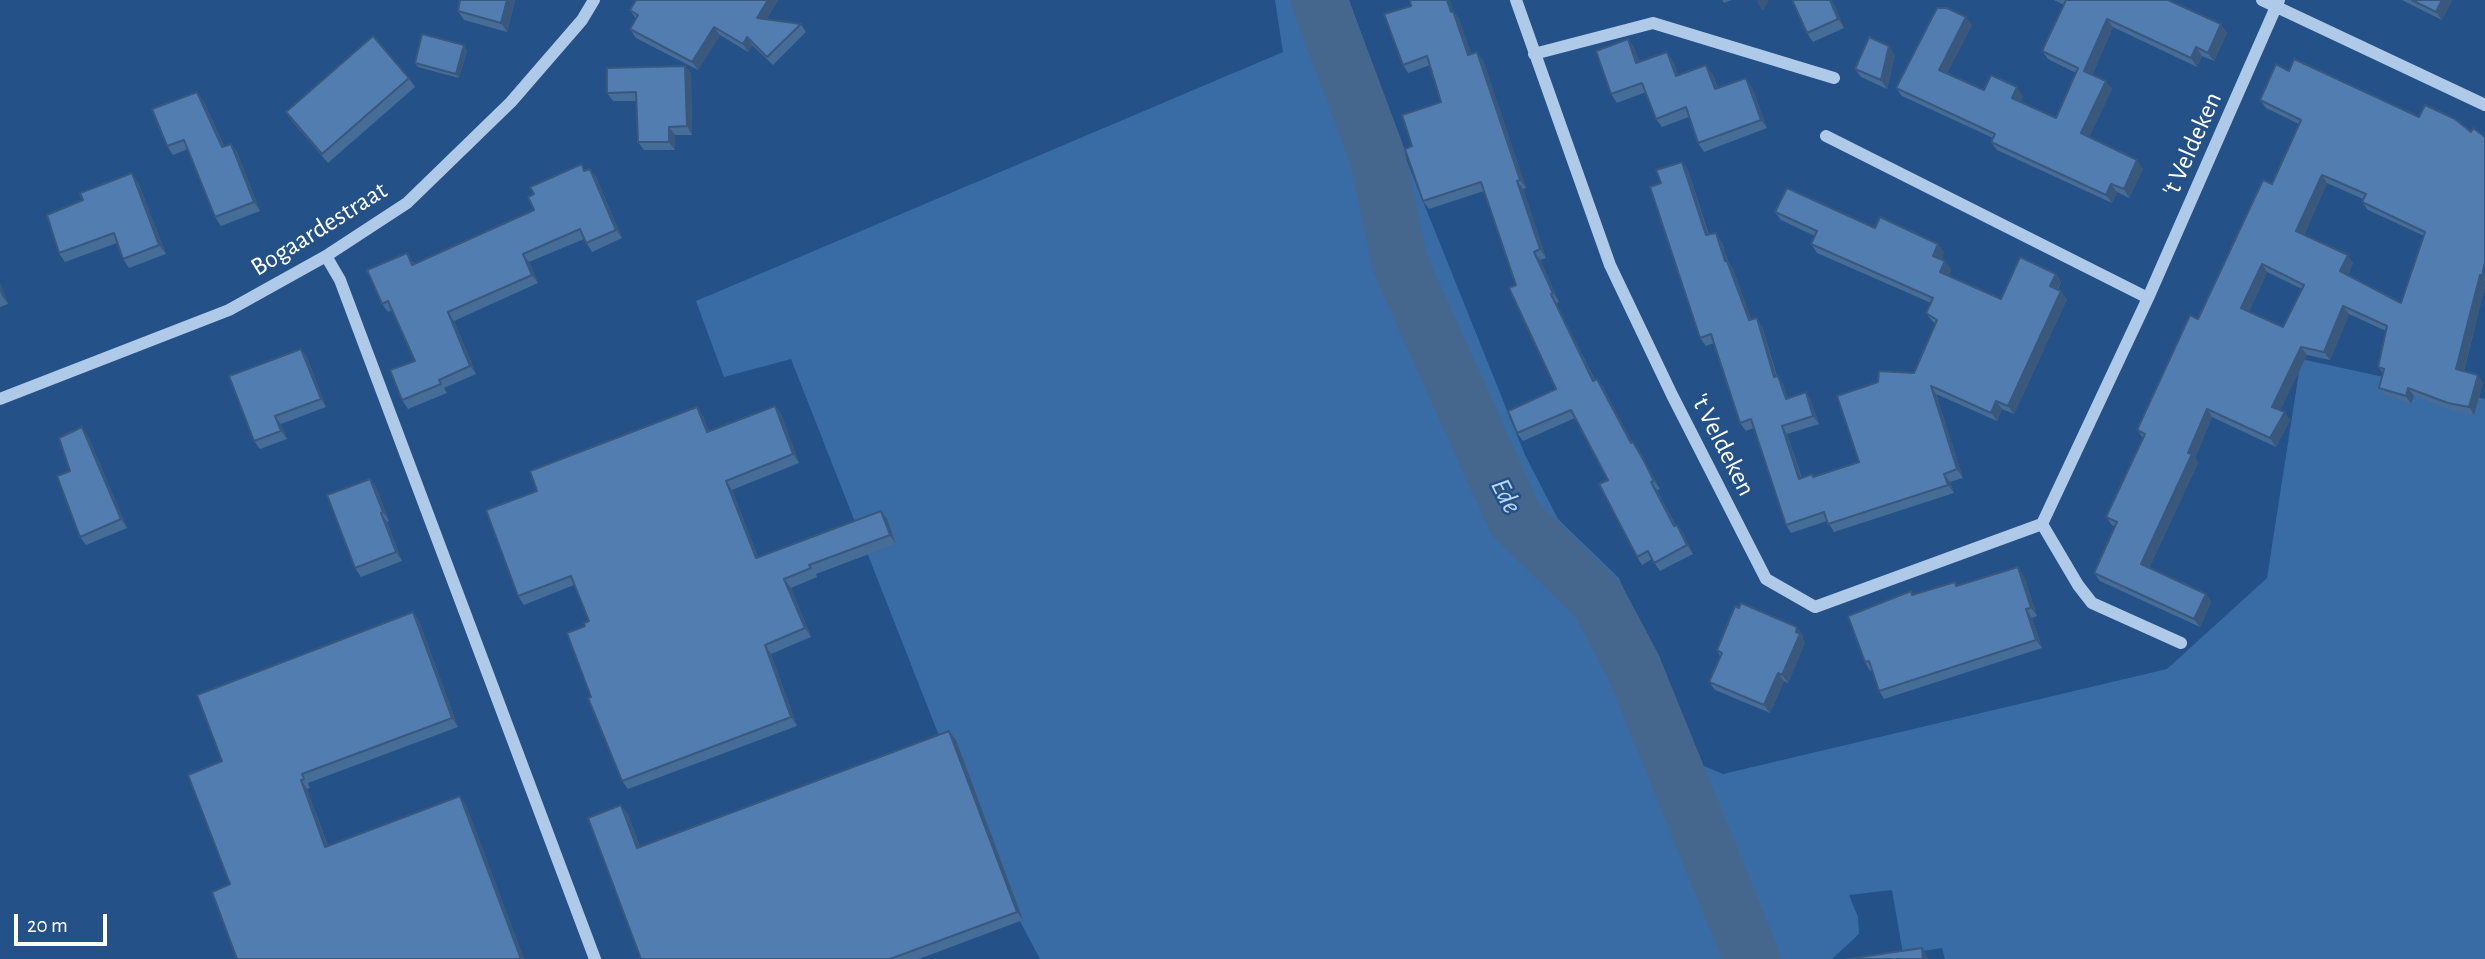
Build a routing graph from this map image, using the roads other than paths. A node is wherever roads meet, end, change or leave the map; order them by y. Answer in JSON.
{"nodes":[{"id":1,"x":594,"y":0,"type":"edge"},
{"id":2,"x":1516,"y":0,"type":"edge"},
{"id":3,"x":2262,"y":0,"type":"edge"},
{"id":4,"x":2278,"y":4,"type":"edge"},
{"id":5,"x":1534,"y":54,"type":"junction"},
{"id":6,"x":1834,"y":78,"type":"dead end"},
{"id":7,"x":2485,"y":105,"type":"edge"},
{"id":8,"x":1826,"y":136,"type":"dead end"},
{"id":9,"x":326,"y":256,"type":"junction"},
{"id":10,"x":2148,"y":298,"type":"junction"},
{"id":11,"x":0,"y":399,"type":"edge"},
{"id":12,"x":2042,"y":524,"type":"junction"},
{"id":13,"x":2181,"y":643,"type":"dead end"},
{"id":14,"x":595,"y":959,"type":"edge"}],
"edges":[{"from":1,"to":9,"type":"street","name":"Bogaardestraat"},
{"from":2,"to":5,"type":"street","name":"'t Veldeken"},
{"from":3,"to":4,"type":"street"},
{"from":4,"to":7,"type":"street"},
{"from":4,"to":10,"type":"street","name":"'t Veldeken"},
{"from":5,"to":6,"type":"street"},
{"from":5,"to":12,"type":"street","name":"'t Veldeken"},
{"from":8,"to":10,"type":"street"},
{"from":9,"to":11,"type":"street","name":"Bogaardestraat"},
{"from":9,"to":14,"type":"street"},
{"from":10,"to":12,"type":"street","name":"'t Veldeken"},
{"from":12,"to":13,"type":"street"}]}
